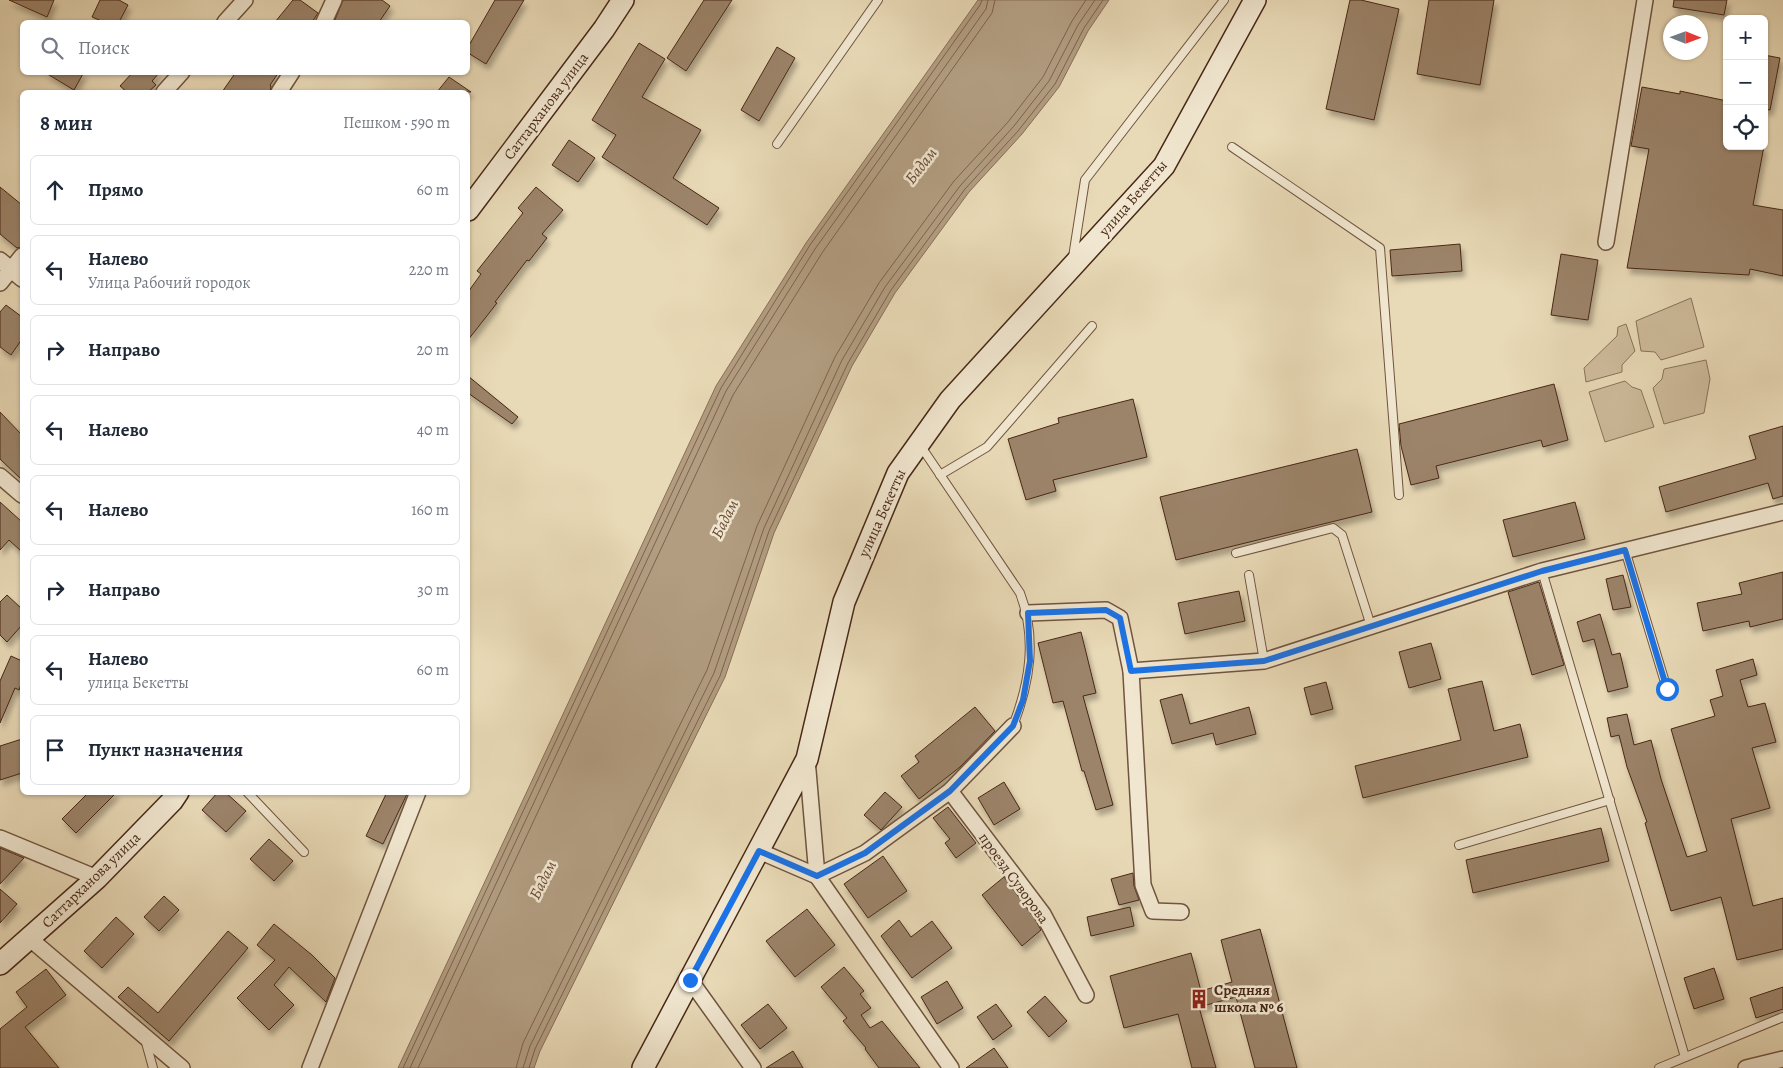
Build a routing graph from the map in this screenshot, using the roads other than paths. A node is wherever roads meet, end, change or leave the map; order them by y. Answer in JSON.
{"nodes":[{"id":1,"x":245,"y":0,"type":"edge"},
{"id":2,"x":334,"y":0,"type":"edge"},
{"id":3,"x":623,"y":0,"type":"edge"},
{"id":4,"x":878,"y":0,"type":"edge"},
{"id":5,"x":1224,"y":0,"type":"edge"},
{"id":6,"x":1254,"y":0,"type":"edge"},
{"id":7,"x":1645,"y":0,"type":"edge"},
{"id":8,"x":227,"y":20,"type":"edge"},
{"id":9,"x":325,"y":20,"type":"edge"},
{"id":10,"x":179,"y":75,"type":"edge"},
{"id":11,"x":290,"y":75,"type":"edge"},
{"id":12,"x":166,"y":90,"type":"edge"},
{"id":13,"x":280,"y":90,"type":"edge"},
{"id":14,"x":777,"y":144,"type":"dead end"},
{"id":15,"x":1232,"y":147,"type":"dead end"},
{"id":16,"x":470,"y":207,"type":"edge"},
{"id":17,"x":1606,"y":242,"type":"dead end"},
{"id":18,"x":20,"y":259,"type":"edge"},
{"id":19,"x":1071,"y":267,"type":"junction"},
{"id":20,"x":11,"y":270,"type":"edge"},
{"id":21,"x":0,"y":283,"type":"edge"},
{"id":22,"x":1092,"y":326,"type":"dead end"},
{"id":23,"x":919,"y":443,"type":"junction"},
{"id":24,"x":940,"y":474,"type":"junction"},
{"id":25,"x":0,"y":476,"type":"edge"},
{"id":26,"x":20,"y":493,"type":"edge"},
{"id":27,"x":1398,"y":495,"type":"dead end"},
{"id":28,"x":1783,"y":512,"type":"edge"},
{"id":29,"x":1625,"y":550,"type":"junction"},
{"id":30,"x":1236,"y":553,"type":"dead end"},
{"id":31,"x":1542,"y":571,"type":"junction"},
{"id":32,"x":1249,"y":574,"type":"dead end"},
{"id":33,"x":1028,"y":613,"type":"junction"},
{"id":34,"x":1371,"y":626,"type":"junction"},
{"id":35,"x":1264,"y":661,"type":"junction"},
{"id":36,"x":1131,"y":671,"type":"junction"},
{"id":37,"x":1667,"y":689,"type":"dead end"},
{"id":38,"x":1013,"y":726,"type":"joint"},
{"id":39,"x":807,"y":760,"type":"junction"},
{"id":40,"x":950,"y":791,"type":"junction"},
{"id":41,"x":176,"y":795,"type":"edge"},
{"id":42,"x":249,"y":795,"type":"edge"},
{"id":43,"x":417,"y":795,"type":"edge"},
{"id":44,"x":1610,"y":800,"type":"junction"},
{"id":45,"x":0,"y":838,"type":"edge"},
{"id":46,"x":1459,"y":845,"type":"dead end"},
{"id":47,"x":759,"y":851,"type":"junction"},
{"id":48,"x":304,"y":852,"type":"dead end"},
{"id":49,"x":817,"y":876,"type":"junction"},
{"id":50,"x":96,"y":878,"type":"junction"},
{"id":51,"x":1181,"y":912,"type":"dead end"},
{"id":52,"x":30,"y":938,"type":"junction"},
{"id":53,"x":0,"y":964,"type":"edge"},
{"id":54,"x":690,"y":980,"type":"junction"},
{"id":55,"x":1086,"y":995,"type":"dead end"},
{"id":56,"x":1783,"y":1017,"type":"edge"},
{"id":57,"x":144,"y":1034,"type":"junction"},
{"id":58,"x":1685,"y":1057,"type":"junction"},
{"id":59,"x":1783,"y":1059,"type":"edge"},
{"id":60,"x":153,"y":1068,"type":"edge"},
{"id":61,"x":182,"y":1068,"type":"edge"},
{"id":62,"x":310,"y":1068,"type":"edge"},
{"id":63,"x":643,"y":1068,"type":"edge"},
{"id":64,"x":753,"y":1068,"type":"edge"},
{"id":65,"x":951,"y":1068,"type":"edge"},
{"id":66,"x":1659,"y":1068,"type":"edge"},
{"id":67,"x":1746,"y":1068,"type":"edge"}],
"edges":[{"from":1,"to":8,"type":"street"},
{"from":2,"to":9,"type":"street"},
{"from":3,"to":16,"type":"street","name":"Саттарханова улица"},
{"from":4,"to":14,"type":"lane"},
{"from":5,"to":19,"type":"lane"},
{"from":6,"to":19,"type":"street","name":"улица Бекетты"},
{"from":7,"to":17,"type":"street"},
{"from":10,"to":12,"type":"street"},
{"from":11,"to":13,"type":"street"},
{"from":15,"to":27,"type":"lane"},
{"from":18,"to":20,"type":"street"},
{"from":19,"to":23,"type":"street","name":"улица Бекетты"},
{"from":20,"to":21,"type":"street"},
{"from":22,"to":24,"type":"lane"},
{"from":23,"to":24,"type":"lane"},
{"from":23,"to":39,"type":"street","name":"улица Бекетты"},
{"from":24,"to":33,"type":"lane"},
{"from":25,"to":26,"type":"street"},
{"from":28,"to":29,"type":"street"},
{"from":29,"to":31,"type":"street"},
{"from":29,"to":37,"type":"lane"},
{"from":30,"to":34,"type":"lane"},
{"from":31,"to":34,"type":"street"},
{"from":31,"to":44,"type":"lane"},
{"from":32,"to":35,"type":"lane"},
{"from":33,"to":36,"type":"street"},
{"from":33,"to":38,"type":"lane"},
{"from":34,"to":35,"type":"street"},
{"from":35,"to":36,"type":"street"},
{"from":36,"to":51,"type":"street"},
{"from":38,"to":40,"type":"street"},
{"from":39,"to":47,"type":"street","name":"улица Бекетты"},
{"from":39,"to":49,"type":"street"},
{"from":40,"to":49,"type":"street"},
{"from":40,"to":55,"type":"street","name":"проезд Суворова"},
{"from":41,"to":50,"type":"street","name":"Саттарханова улица"},
{"from":42,"to":48,"type":"lane"},
{"from":43,"to":62,"type":"street"},
{"from":44,"to":46,"type":"lane"},
{"from":44,"to":58,"type":"lane"},
{"from":45,"to":50,"type":"street"},
{"from":47,"to":49,"type":"street"},
{"from":47,"to":54,"type":"street","name":"улица Бекетты"},
{"from":49,"to":65,"type":"street"},
{"from":50,"to":52,"type":"street","name":"Саттарханова улица"},
{"from":52,"to":53,"type":"street","name":"Саттарханова улица"},
{"from":52,"to":57,"type":"street"},
{"from":54,"to":63,"type":"street","name":"улица Бекетты"},
{"from":54,"to":64,"type":"street"},
{"from":56,"to":58,"type":"lane"},
{"from":57,"to":60,"type":"lane"},
{"from":57,"to":61,"type":"street"},
{"from":58,"to":66,"type":"lane"},
{"from":59,"to":67,"type":"street"}]}
